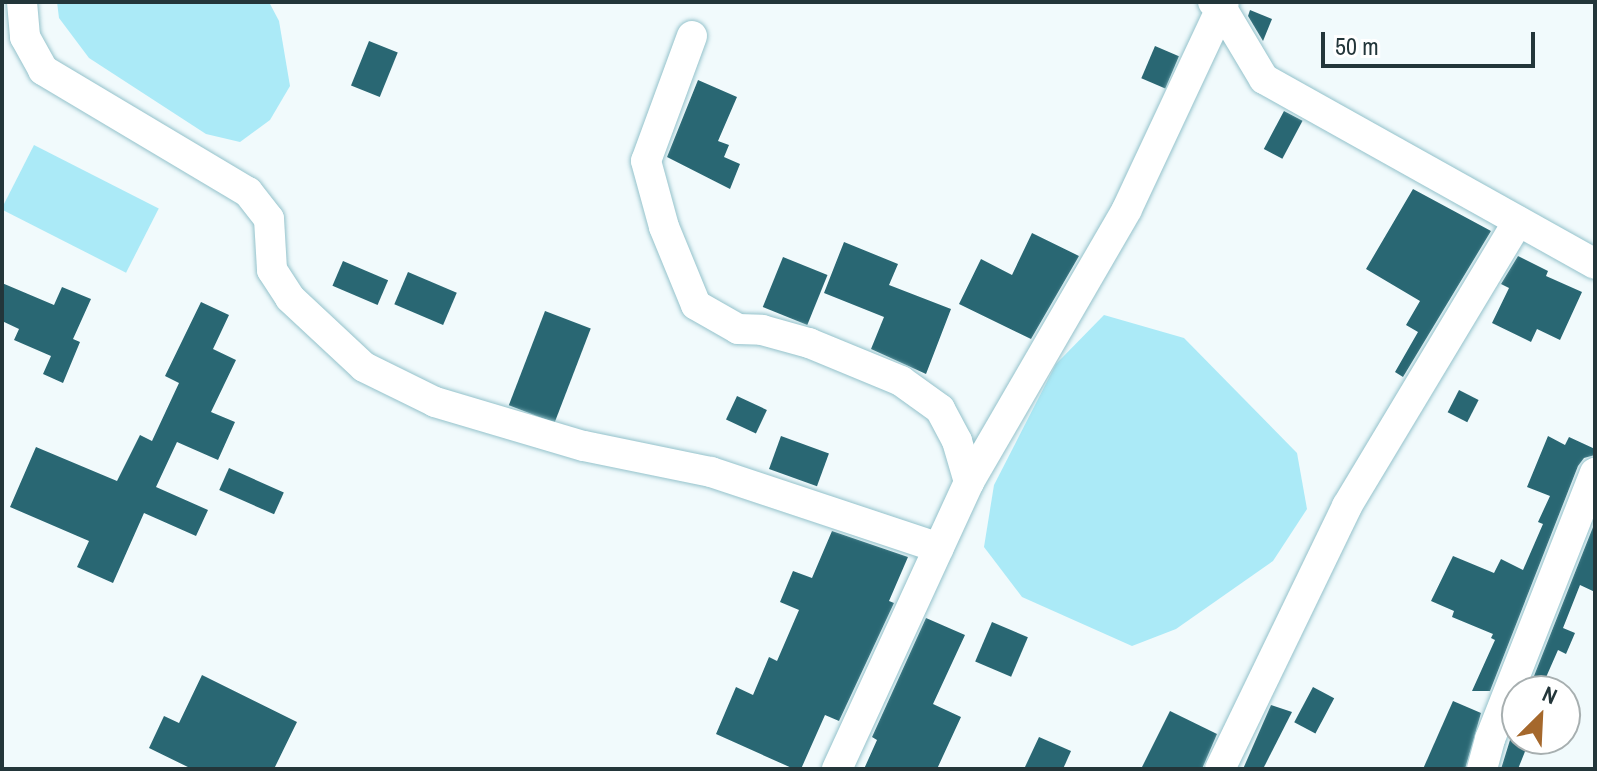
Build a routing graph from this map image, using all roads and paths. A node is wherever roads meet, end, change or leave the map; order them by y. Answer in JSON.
{"nodes":[{"id":1,"x":22,"y":2,"type":"edge"},
{"id":2,"x":1219,"y":4,"type":"edge"},
{"id":3,"x":692,"y":36,"type":"dead end"},
{"id":4,"x":1518,"y":221,"type":"junction"},
{"id":5,"x":1595,"y":264,"type":"edge"},
{"id":6,"x":1595,"y":473,"type":"edge"},
{"id":7,"x":969,"y":482,"type":"junction"},
{"id":8,"x":939,"y":548,"type":"junction"},
{"id":9,"x":837,"y":769,"type":"edge"},
{"id":10,"x":1220,"y":769,"type":"edge"},
{"id":11,"x":1482,"y":769,"type":"edge"}],
"edges":[{"from":1,"to":8,"type":"street"},
{"from":2,"to":4,"type":"street"},
{"from":2,"to":7,"type":"street"},
{"from":3,"to":7,"type":"street"},
{"from":4,"to":5,"type":"street"},
{"from":4,"to":10,"type":"street"},
{"from":6,"to":11,"type":"street"},
{"from":7,"to":8,"type":"street"},
{"from":8,"to":9,"type":"street"}]}
